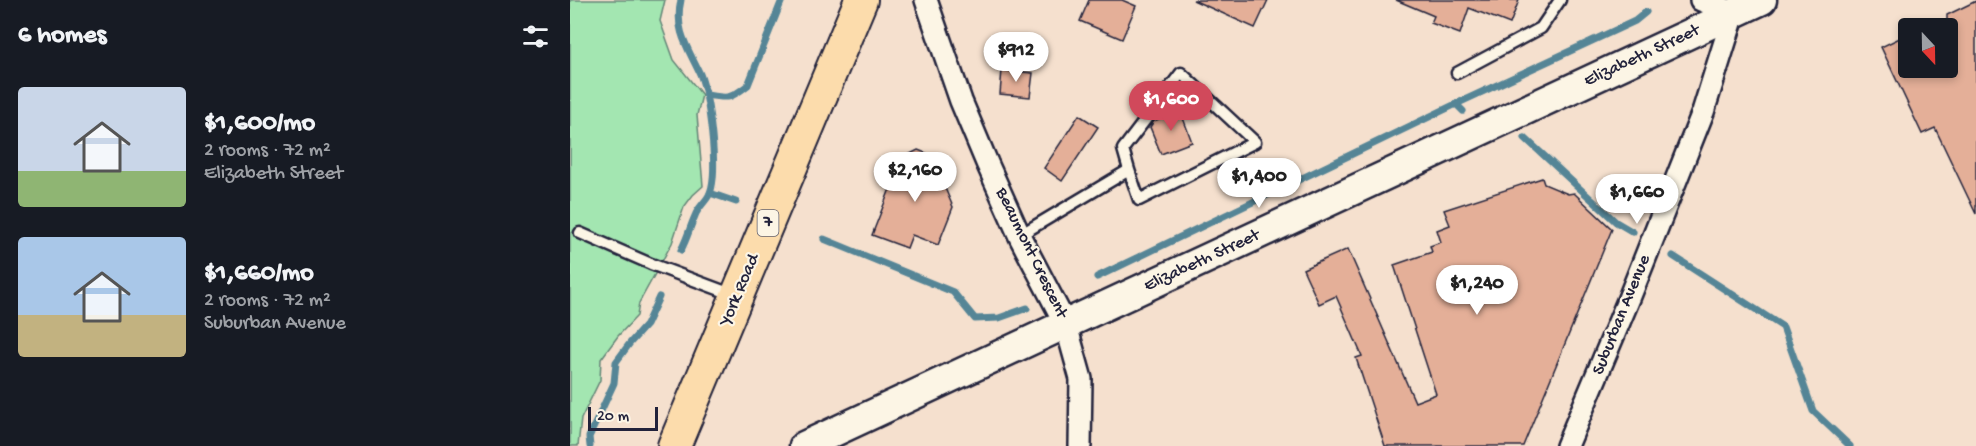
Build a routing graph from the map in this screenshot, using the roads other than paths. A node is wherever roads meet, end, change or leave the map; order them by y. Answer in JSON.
{"nodes":[{"id":1,"x":861,"y":0,"type":"edge"},
{"id":2,"x":926,"y":0,"type":"edge"},
{"id":3,"x":1560,"y":0,"type":"edge"},
{"id":4,"x":1701,"y":0,"type":"edge"},
{"id":5,"x":1762,"y":0,"type":"edge"},
{"id":6,"x":1734,"y":13,"type":"junction"},
{"id":7,"x":1456,"y":73,"type":"dead end"},
{"id":8,"x":1129,"y":170,"type":"junction"},
{"id":9,"x":580,"y":233,"type":"dead end"},
{"id":10,"x":1020,"y":235,"type":"junction"},
{"id":11,"x":738,"y":296,"type":"junction"},
{"id":12,"x":1066,"y":325,"type":"junction"},
{"id":13,"x":674,"y":446,"type":"edge"},
{"id":14,"x":804,"y":446,"type":"edge"},
{"id":15,"x":1080,"y":446,"type":"edge"},
{"id":16,"x":1567,"y":446,"type":"edge"}],
"edges":[{"from":1,"to":11,"type":"main road","name":"York Road","number":"7"},
{"from":2,"to":10,"type":"street","name":"Beaumont Crescent"},
{"from":3,"to":7,"type":"lane"},
{"from":4,"to":6,"type":"street"},
{"from":5,"to":6,"type":"street","name":"Elizabeth Street"},
{"from":6,"to":12,"type":"street","name":"Elizabeth Street"},
{"from":6,"to":16,"type":"street","name":"Suburban Avenue"},
{"from":8,"to":8,"type":"lane"},
{"from":8,"to":10,"type":"lane"},
{"from":9,"to":11,"type":"lane"},
{"from":10,"to":12,"type":"street","name":"Beaumont Crescent"},
{"from":11,"to":13,"type":"main road","name":"York Road","number":"7"},
{"from":12,"to":14,"type":"street","name":"Elizabeth Street"},
{"from":12,"to":15,"type":"street","name":"Beaumont Crescent"}]}
